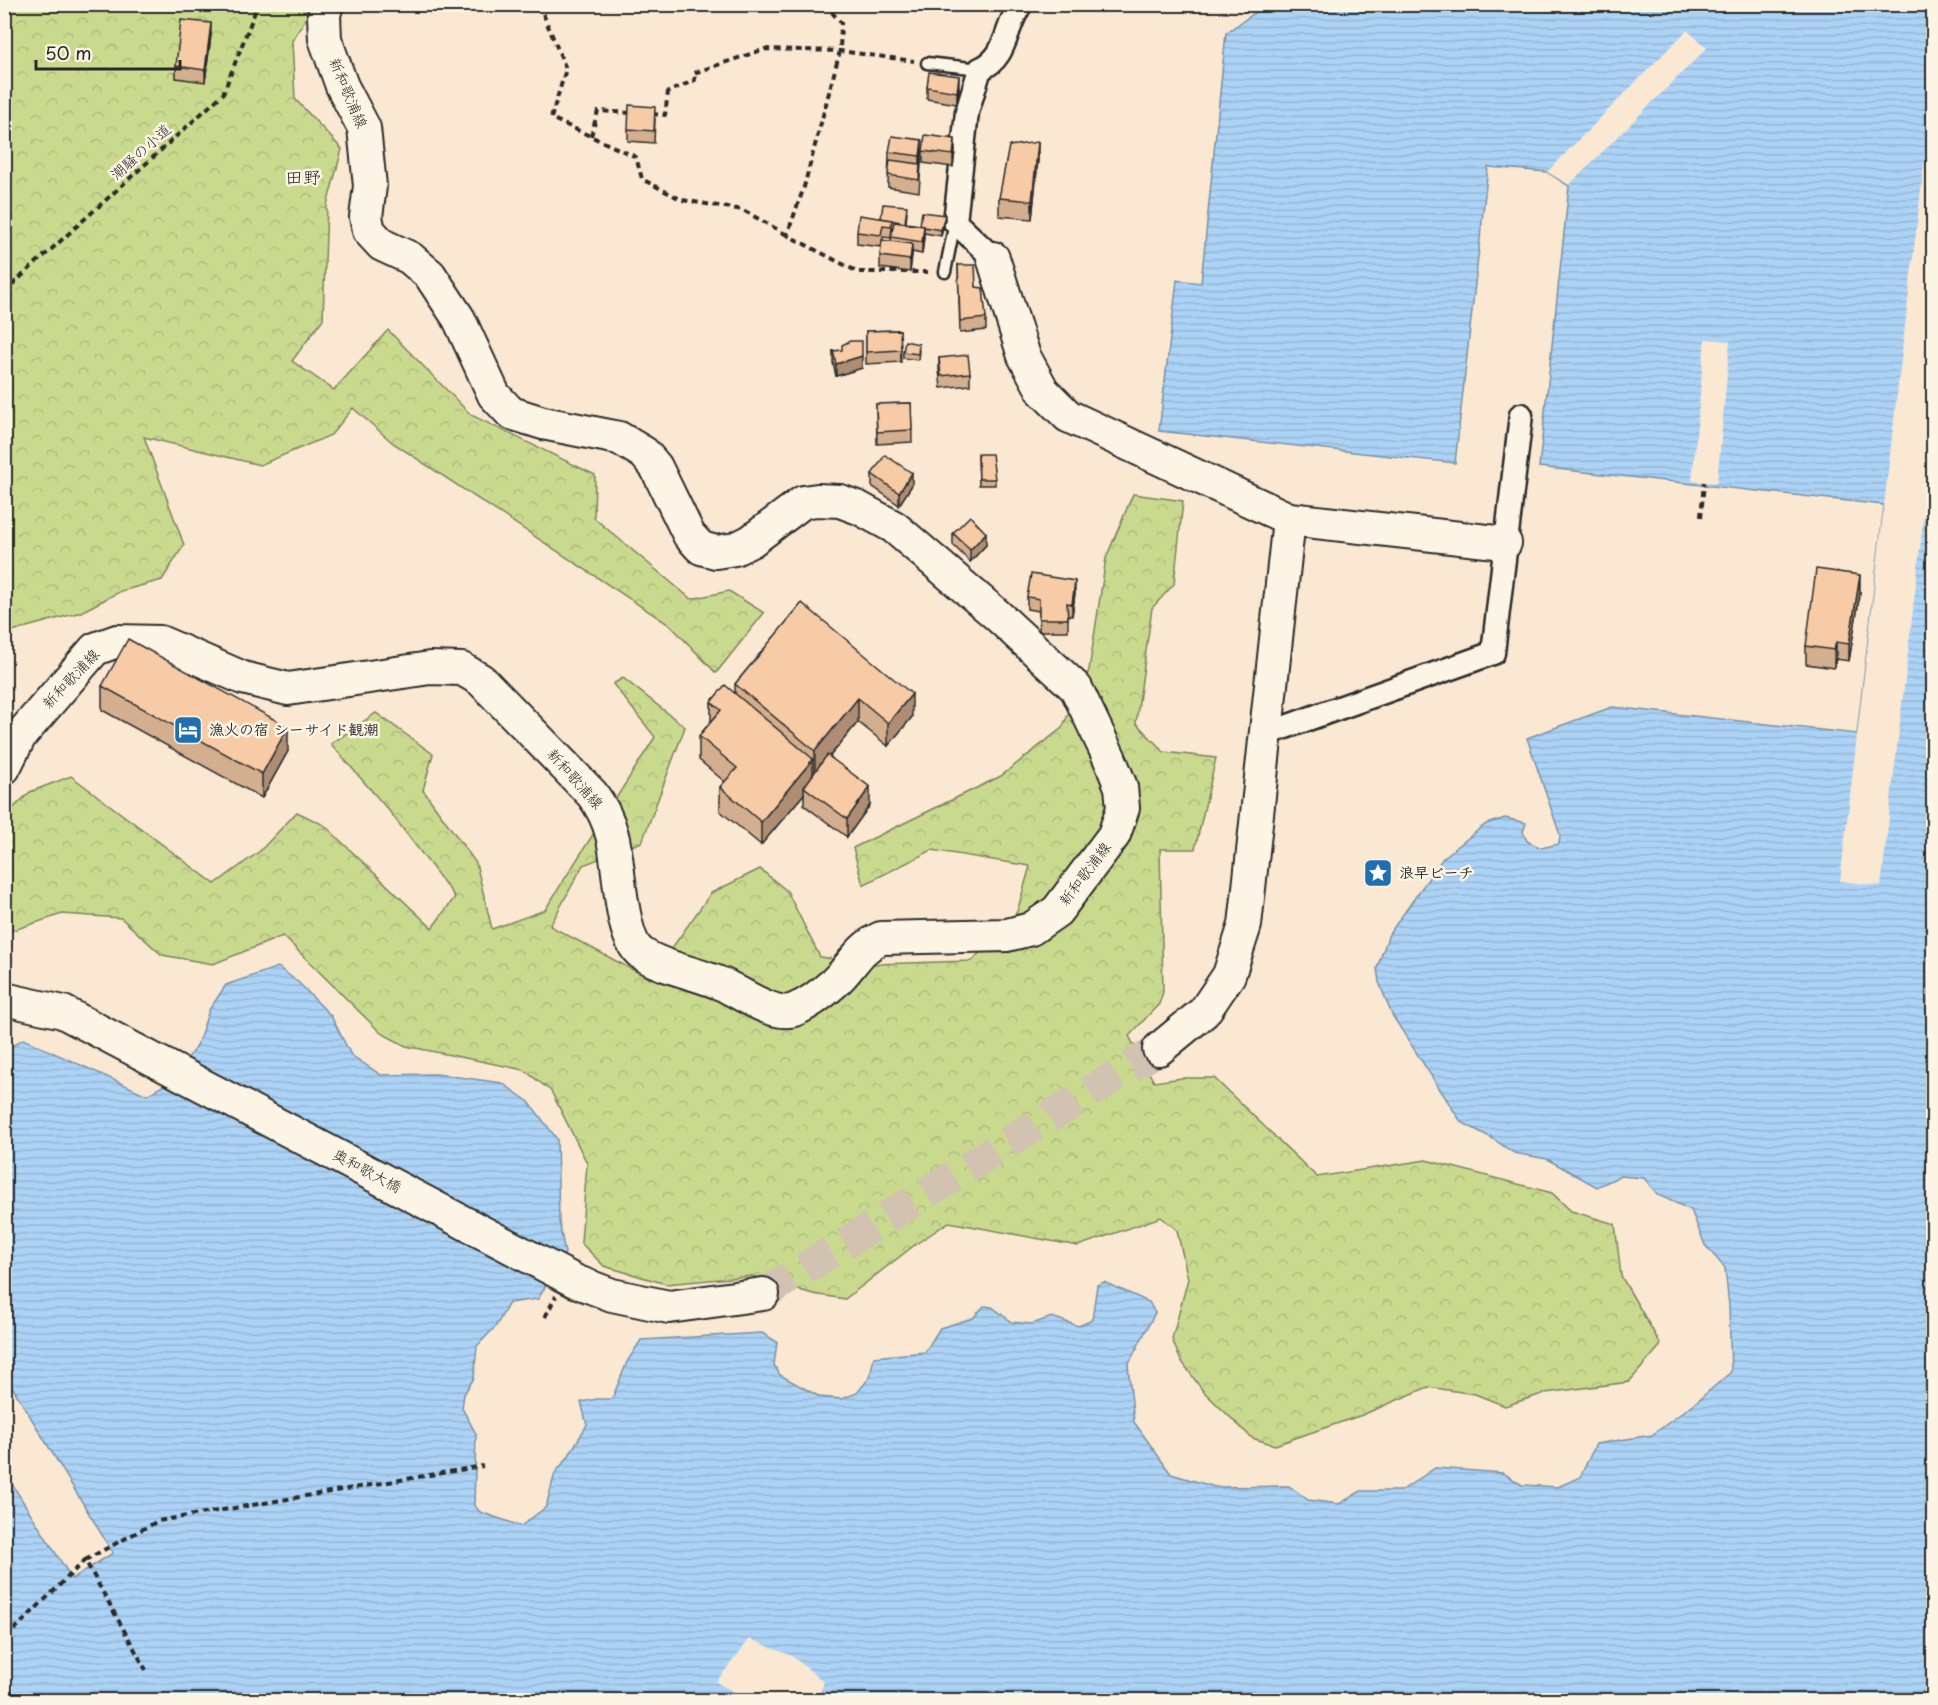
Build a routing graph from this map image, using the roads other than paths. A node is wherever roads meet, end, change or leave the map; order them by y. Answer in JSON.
{"nodes":[{"id":1,"x":327,"y":4,"type":"edge"},
{"id":2,"x":1021,"y":4,"type":"edge"},
{"id":3,"x":927,"y":63,"type":"road end"},
{"id":4,"x":980,"y":69,"type":"junction"},
{"id":5,"x":955,"y":222,"type":"junction"},
{"id":6,"x":993,"y":258,"type":"joint"},
{"id":7,"x":945,"y":272,"type":"road end"},
{"id":8,"x":1521,"y":415,"type":"dead end"},
{"id":9,"x":1289,"y":519,"type":"junction"},
{"id":10,"x":1505,"y":543,"type":"junction"},
{"id":11,"x":1266,"y":734,"type":"junction"},
{"id":12,"x":4,"y":768,"type":"edge"},
{"id":13,"x":4,"y":999,"type":"edge"},
{"id":14,"x":1159,"y":1048,"type":"tunnel mouth"},
{"id":15,"x":764,"y":1294,"type":"tunnel mouth"}],
"edges":[{"from":1,"to":12,"type":"main road","name":"新和歌浦線"},
{"from":2,"to":4,"type":"street"},
{"from":3,"to":4,"type":"lane"},
{"from":4,"to":5,"type":"street"},
{"from":5,"to":6,"type":"street"},
{"from":5,"to":7,"type":"lane"},
{"from":6,"to":9,"type":"main road"},
{"from":8,"to":10,"type":"street"},
{"from":9,"to":10,"type":"main road"},
{"from":9,"to":11,"type":"main road"},
{"from":10,"to":11,"type":"street"},
{"from":11,"to":14,"type":"main road"},
{"from":13,"to":15,"type":"main road","name":"奥和歌大橋"}]}
